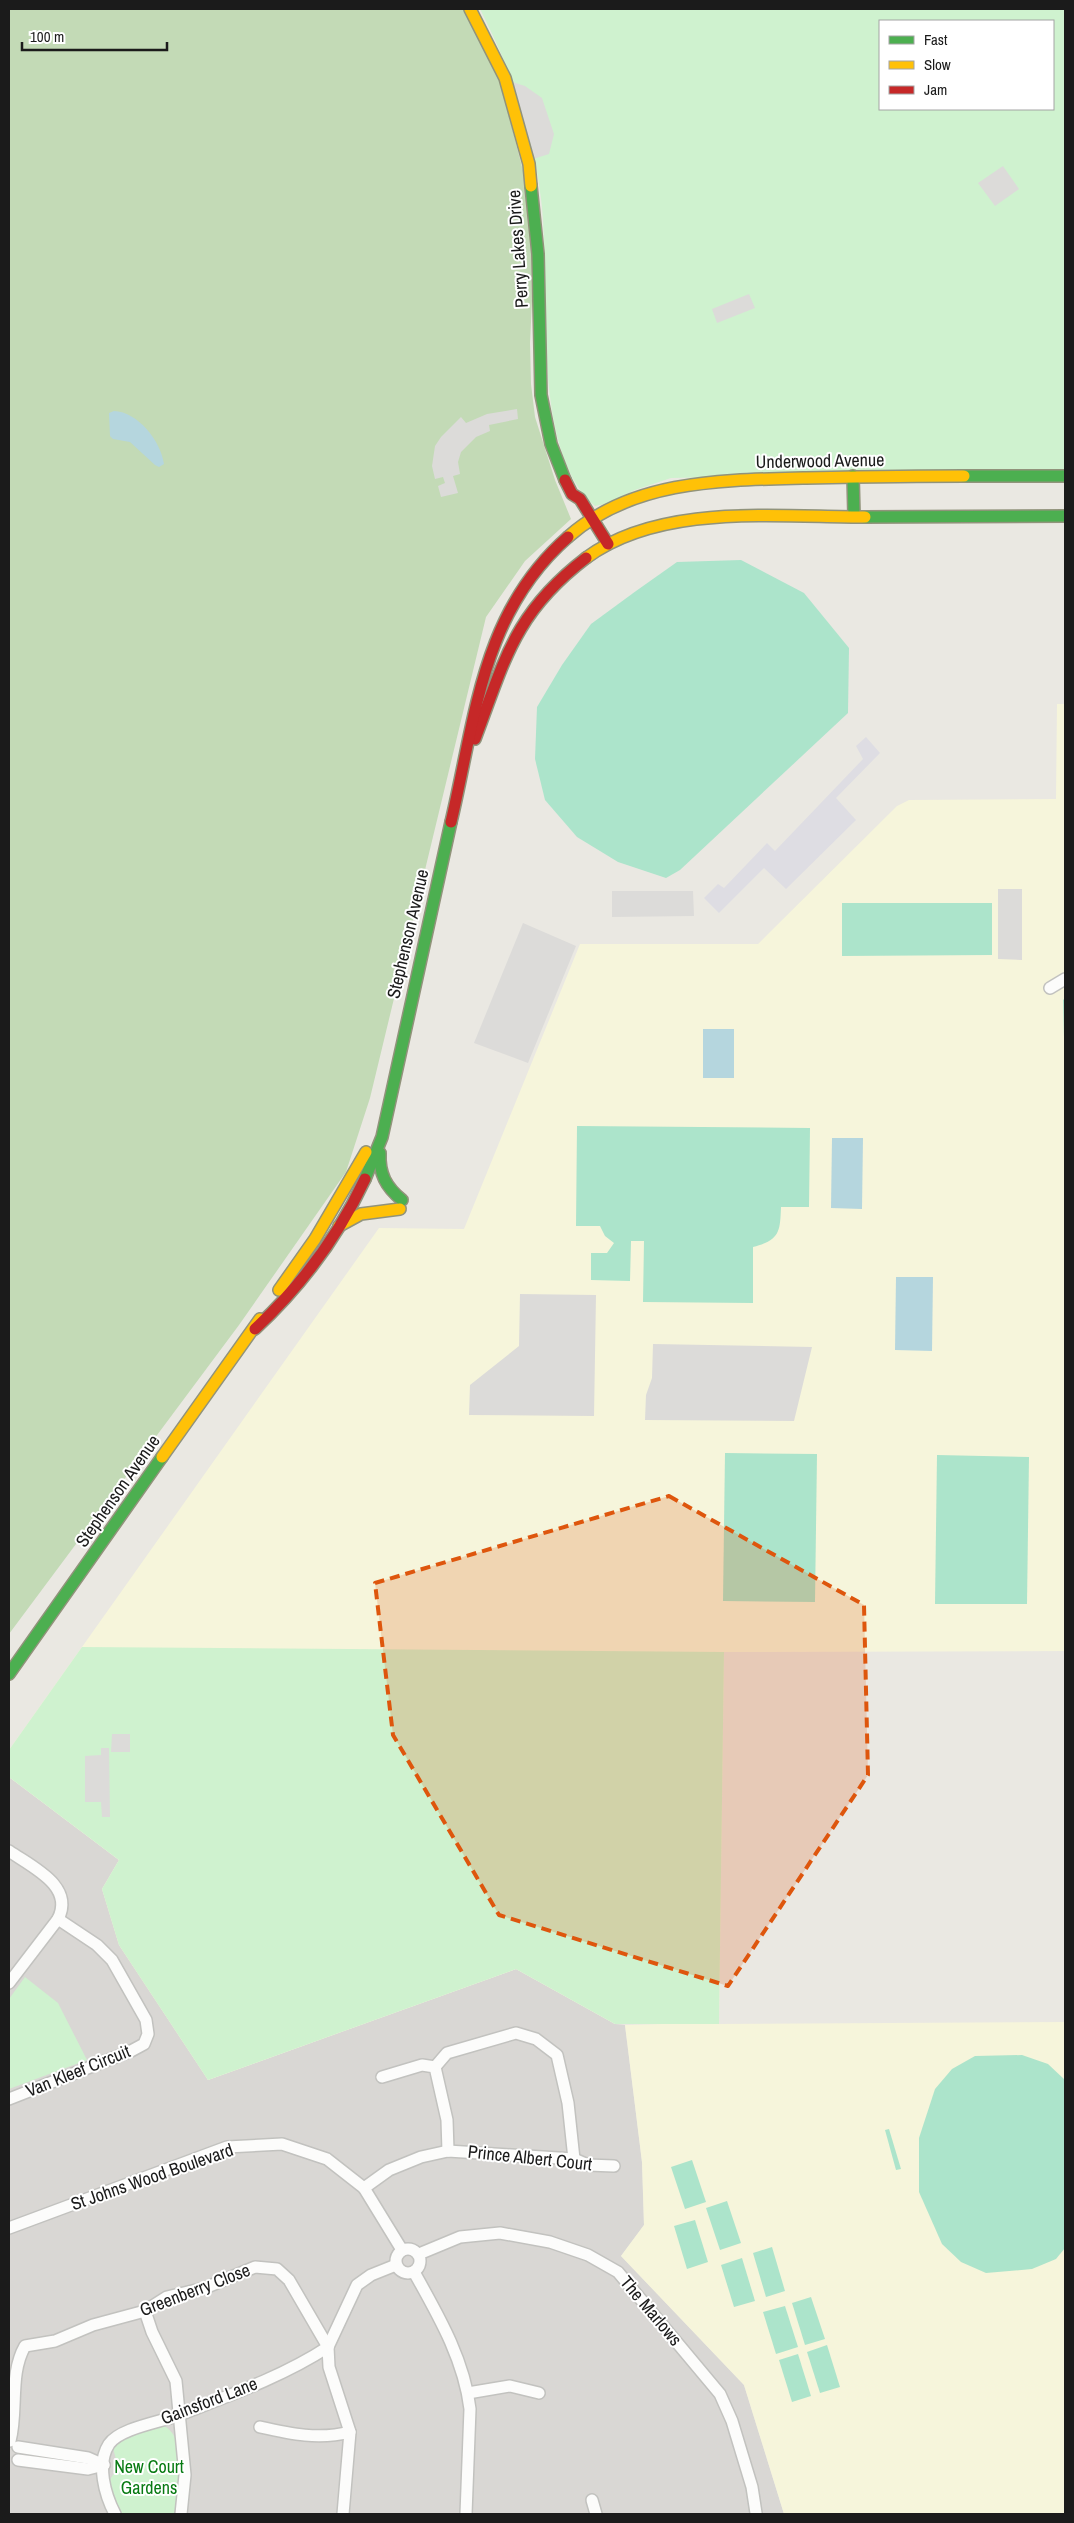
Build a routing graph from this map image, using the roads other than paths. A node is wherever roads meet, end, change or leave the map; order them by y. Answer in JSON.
{"nodes":[{"id":1,"x":470,"y":9,"type":"edge"},
{"id":2,"x":853,"y":476,"type":"junction"},
{"id":3,"x":1065,"y":476,"type":"edge"},
{"id":4,"x":854,"y":516,"type":"junction"},
{"id":5,"x":1065,"y":516,"type":"edge"},
{"id":6,"x":588,"y":522,"type":"junction"},
{"id":7,"x":603,"y":546,"type":"junction"},
{"id":8,"x":466,"y":762,"type":"junction"},
{"id":9,"x":1065,"y":979,"type":"edge"},
{"id":10,"x":1050,"y":988,"type":"dead end"},
{"id":11,"x":385,"y":1115,"type":"junction"},
{"id":12,"x":382,"y":1138,"type":"junction"},
{"id":13,"x":338,"y":1227,"type":"junction"},
{"id":14,"x":255,"y":1328,"type":"junction"},
{"id":15,"x":9,"y":1674,"type":"edge"},
{"id":16,"x":9,"y":1851,"type":"edge"},
{"id":17,"x":58,"y":1919,"type":"junction"},
{"id":18,"x":9,"y":1983,"type":"edge"},
{"id":19,"x":435,"y":2067,"type":"junction"},
{"id":20,"x":382,"y":2077,"type":"dead end"},
{"id":21,"x":9,"y":2099,"type":"edge"},
{"id":22,"x":448,"y":2150,"type":"junction"},
{"id":23,"x":574,"y":2159,"type":"junction"},
{"id":24,"x":614,"y":2166,"type":"dead end"},
{"id":25,"x":364,"y":2188,"type":"junction"},
{"id":26,"x":9,"y":2228,"type":"edge"},
{"id":27,"x":402,"y":2250,"type":"junction"},
{"id":28,"x":419,"y":2254,"type":"junction"},
{"id":29,"x":396,"y":2265,"type":"junction"},
{"id":30,"x":414,"y":2272,"type":"junction"},
{"id":31,"x":145,"y":2311,"type":"junction"},
{"id":32,"x":328,"y":2347,"type":"junction"},
{"id":33,"x":468,"y":2393,"type":"junction"},
{"id":34,"x":539,"y":2393,"type":"dead end"},
{"id":35,"x":178,"y":2415,"type":"junction"},
{"id":36,"x":260,"y":2427,"type":"dead end"},
{"id":37,"x":350,"y":2432,"type":"junction"},
{"id":38,"x":13,"y":2443,"type":"edge"},
{"id":39,"x":13,"y":2463,"type":"edge"},
{"id":40,"x":104,"y":2465,"type":"junction"},
{"id":41,"x":592,"y":2500,"type":"dead end"},
{"id":42,"x":756,"y":2513,"type":"dead end"},
{"id":43,"x":115,"y":2514,"type":"edge"},
{"id":44,"x":181,"y":2514,"type":"edge"},
{"id":45,"x":343,"y":2514,"type":"edge"},
{"id":46,"x":466,"y":2514,"type":"edge"},
{"id":47,"x":596,"y":2514,"type":"edge"}],
"edges":[{"from":1,"to":6,"type":"main road","name":"Perry Lakes Drive"},
{"from":2,"to":3,"type":"main road","name":"Underwood Avenue"},
{"from":2,"to":4,"type":"main road"},
{"from":2,"to":6,"type":"main road","name":"Underwood Avenue"},
{"from":4,"to":5,"type":"main road"},
{"from":4,"to":7,"type":"main road"},
{"from":6,"to":7,"type":"main road","name":"Perry Lakes Drive"},
{"from":6,"to":8,"type":"main road","name":"Stephenson Avenue"},
{"from":7,"to":8,"type":"main road","name":"Stephenson Avenue"},
{"from":8,"to":11,"type":"main road","name":"Stephenson Avenue"},
{"from":9,"to":10,"type":"street"},
{"from":11,"to":12,"type":"main road","name":"Stephenson Avenue"},
{"from":11,"to":14,"type":"main road","name":"Stephenson Avenue"},
{"from":12,"to":13,"type":"main road","name":"Stephenson Avenue"},
{"from":12,"to":13,"type":"main road"},
{"from":13,"to":14,"type":"main road","name":"Stephenson Avenue"},
{"from":14,"to":15,"type":"main road","name":"Stephenson Avenue"},
{"from":16,"to":17,"type":"street"},
{"from":17,"to":18,"type":"street"},
{"from":17,"to":21,"type":"street","name":"Van Kleef Circuit"},
{"from":19,"to":20,"type":"street"},
{"from":19,"to":22,"type":"street"},
{"from":19,"to":23,"type":"street"},
{"from":22,"to":23,"type":"street","name":"Prince Albert Court"},
{"from":22,"to":25,"type":"street","name":"Prince Albert Court"},
{"from":23,"to":24,"type":"street","name":"Prince Albert Court"},
{"from":25,"to":26,"type":"street","name":"St Johns Wood Boulevard"},
{"from":25,"to":27,"type":"street","name":"St Johns Wood Boulevard"},
{"from":27,"to":28,"type":"street"},
{"from":27,"to":29,"type":"street"},
{"from":28,"to":30,"type":"street"},
{"from":28,"to":42,"type":"street","name":"The Marlows"},
{"from":29,"to":30,"type":"street"},
{"from":29,"to":32,"type":"street"},
{"from":30,"to":33,"type":"street"},
{"from":31,"to":32,"type":"street","name":"Greenberry Close"},
{"from":31,"to":35,"type":"street"},
{"from":31,"to":38,"type":"street","name":"Greenberry Close"},
{"from":32,"to":35,"type":"street","name":"Gainsford Lane"},
{"from":32,"to":37,"type":"street"},
{"from":33,"to":34,"type":"street"},
{"from":33,"to":46,"type":"street"},
{"from":35,"to":40,"type":"street","name":"Gainsford Lane"},
{"from":35,"to":44,"type":"street"},
{"from":36,"to":37,"type":"street"},
{"from":37,"to":45,"type":"street"},
{"from":38,"to":39,"type":"street"},
{"from":38,"to":40,"type":"street"},
{"from":39,"to":40,"type":"street"},
{"from":40,"to":43,"type":"street"},
{"from":41,"to":47,"type":"street"}]}
